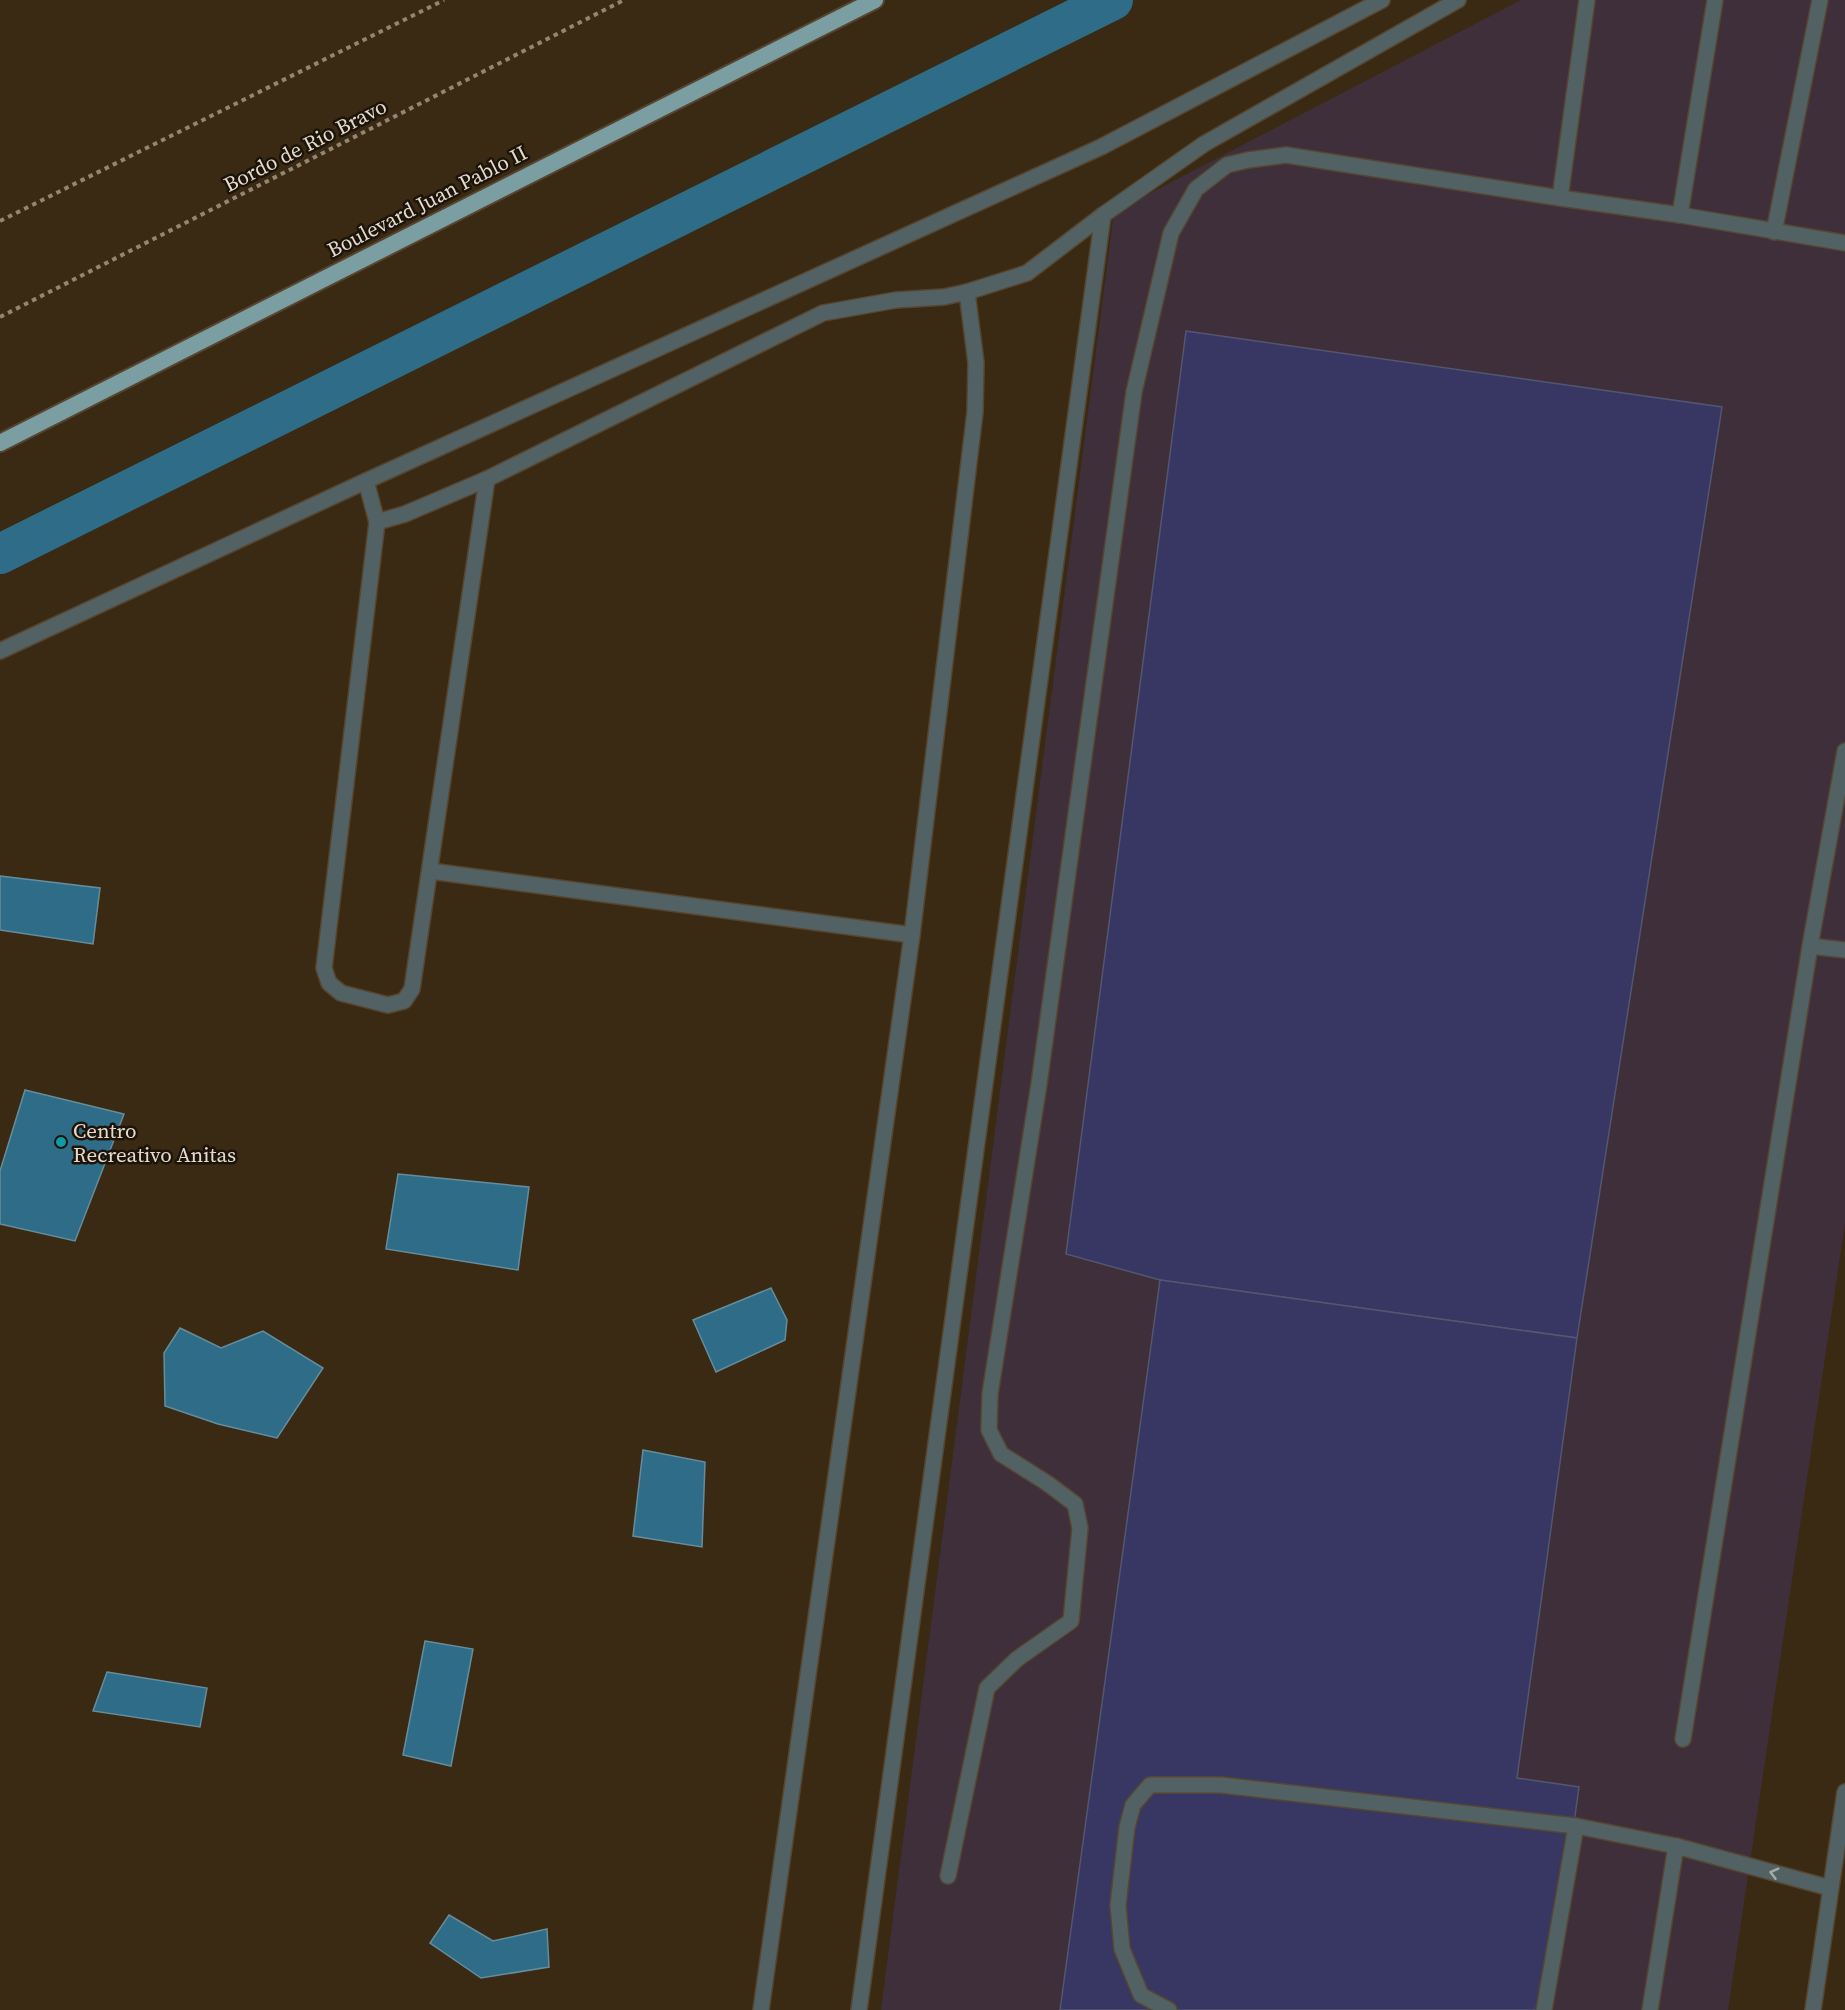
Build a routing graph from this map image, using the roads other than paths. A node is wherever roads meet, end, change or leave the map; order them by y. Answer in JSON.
{"nodes":[{"id":1,"x":875,"y":0,"type":"edge"},
{"id":2,"x":1382,"y":0,"type":"edge"},
{"id":3,"x":1458,"y":0,"type":"edge"},
{"id":4,"x":1587,"y":0,"type":"edge"},
{"id":5,"x":1715,"y":0,"type":"edge"},
{"id":6,"x":1820,"y":0,"type":"edge"},
{"id":7,"x":1560,"y":198,"type":"junction"},
{"id":8,"x":1103,"y":215,"type":"junction"},
{"id":9,"x":1680,"y":215,"type":"junction"},
{"id":10,"x":1774,"y":232,"type":"junction"},
{"id":11,"x":1845,"y":243,"type":"edge"},
{"id":12,"x":967,"y":292,"type":"junction"},
{"id":13,"x":0,"y":443,"type":"edge"},
{"id":14,"x":487,"y":479,"type":"junction"},
{"id":15,"x":366,"y":482,"type":"junction"},
{"id":16,"x":377,"y":522,"type":"junction"},
{"id":17,"x":0,"y":651,"type":"edge"},
{"id":18,"x":1845,"y":751,"type":"edge"},
{"id":19,"x":430,"y":871,"type":"junction"},
{"id":20,"x":912,"y":935,"type":"junction"},
{"id":21,"x":1810,"y":946,"type":"junction"},
{"id":22,"x":1845,"y":950,"type":"edge"},
{"id":23,"x":1683,"y":1739,"type":"dead end"},
{"id":24,"x":1845,"y":1800,"type":"edge"},
{"id":25,"x":1576,"y":1826,"type":"junction"},
{"id":26,"x":1676,"y":1846,"type":"junction"},
{"id":27,"x":948,"y":1875,"type":"dead end"},
{"id":28,"x":1830,"y":1888,"type":"junction"},
{"id":29,"x":761,"y":2010,"type":"edge"},
{"id":30,"x":859,"y":2010,"type":"edge"},
{"id":31,"x":1169,"y":2010,"type":"edge"},
{"id":32,"x":1544,"y":2010,"type":"edge"},
{"id":33,"x":1650,"y":2010,"type":"edge"},
{"id":34,"x":1813,"y":2010,"type":"edge"}],
"edges":[{"from":1,"to":13,"type":"highway","name":"Boulevard Juan Pablo II"},
{"from":2,"to":15,"type":"street"},
{"from":3,"to":8,"type":"street"},
{"from":4,"to":7,"type":"street"},
{"from":5,"to":9,"type":"street"},
{"from":6,"to":10,"type":"street"},
{"from":7,"to":9,"type":"street"},
{"from":7,"to":27,"type":"street"},
{"from":8,"to":12,"type":"street"},
{"from":8,"to":30,"type":"street"},
{"from":9,"to":10,"type":"street"},
{"from":10,"to":11,"type":"street"},
{"from":12,"to":14,"type":"street"},
{"from":12,"to":20,"type":"street"},
{"from":14,"to":16,"type":"street"},
{"from":14,"to":19,"type":"street"},
{"from":15,"to":16,"type":"street"},
{"from":15,"to":17,"type":"street"},
{"from":16,"to":19,"type":"street"},
{"from":18,"to":21,"type":"street"},
{"from":19,"to":20,"type":"street"},
{"from":20,"to":29,"type":"street"},
{"from":21,"to":22,"type":"street"},
{"from":21,"to":23,"type":"street"},
{"from":24,"to":28,"type":"street"},
{"from":25,"to":26,"type":"street"},
{"from":25,"to":31,"type":"street"},
{"from":25,"to":32,"type":"street"},
{"from":28,"to":26,"type":"street","one_way":true},
{"from":26,"to":33,"type":"street"},
{"from":28,"to":34,"type":"street"}]}
